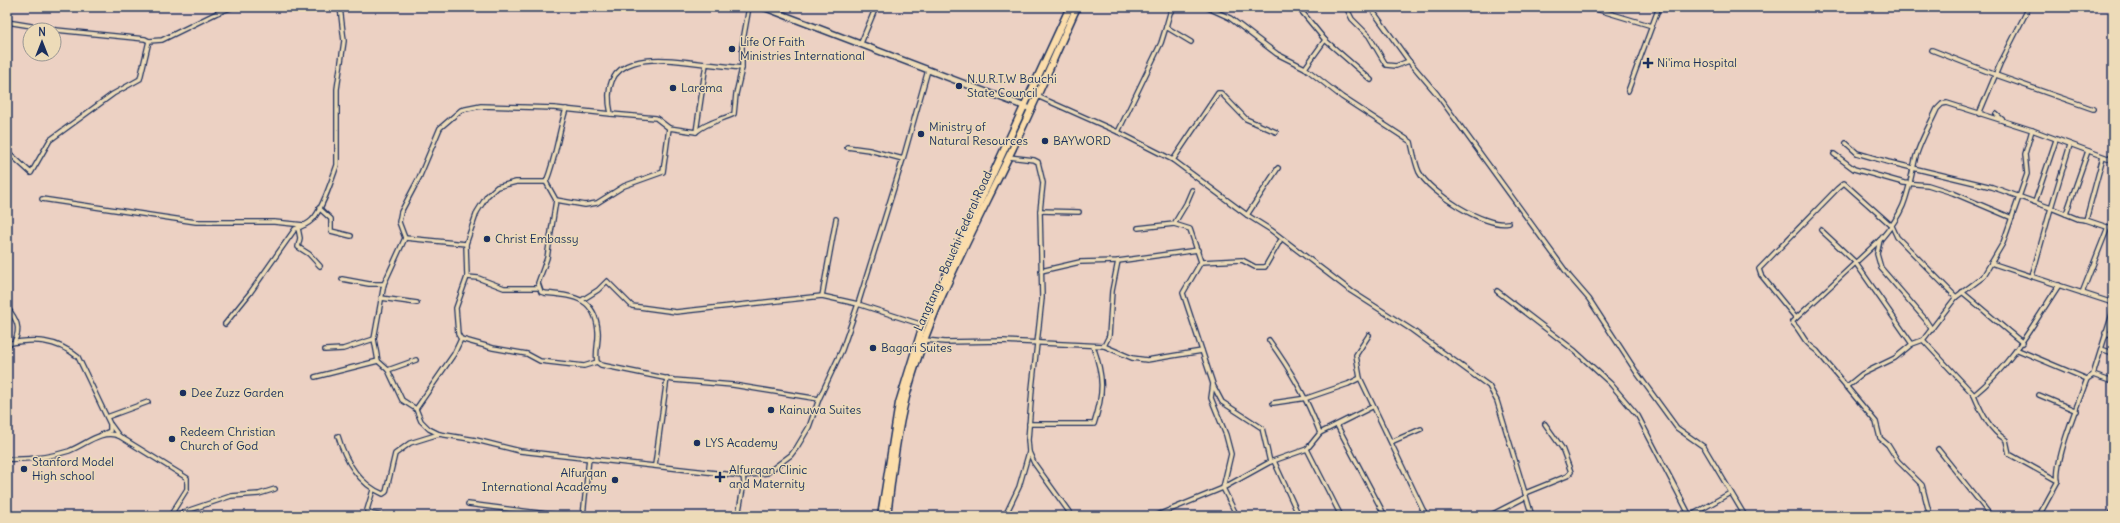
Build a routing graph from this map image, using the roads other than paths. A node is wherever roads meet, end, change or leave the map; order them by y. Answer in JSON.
{"nodes":[{"id":1,"x":233,"y":7,"type":"edge"},
{"id":2,"x":340,"y":7,"type":"edge"},
{"id":3,"x":749,"y":7,"type":"edge"},
{"id":4,"x":763,"y":7,"type":"edge"},
{"id":5,"x":876,"y":7,"type":"edge"},
{"id":6,"x":1070,"y":7,"type":"edge"},
{"id":7,"x":1077,"y":7,"type":"edge"},
{"id":8,"x":1174,"y":7,"type":"edge"},
{"id":9,"x":1206,"y":7,"type":"edge"},
{"id":10,"x":1298,"y":7,"type":"edge"},
{"id":11,"x":1346,"y":7,"type":"edge"},
{"id":12,"x":1370,"y":7,"type":"edge"},
{"id":13,"x":1589,"y":7,"type":"edge"},
{"id":14,"x":1659,"y":7,"type":"edge"},
{"id":15,"x":2029,"y":7,"type":"edge"},
{"id":16,"x":7,"y":22,"type":"edge"},
{"id":17,"x":1166,"y":26,"type":"junction"},
{"id":18,"x":1652,"y":26,"type":"junction"},
{"id":19,"x":1325,"y":40,"type":"junction"},
{"id":20,"x":149,"y":41,"type":"junction"},
{"id":21,"x":1190,"y":42,"type":"dead end"},
{"id":22,"x":860,"y":43,"type":"junction"},
{"id":23,"x":1932,"y":50,"type":"dead end"},
{"id":24,"x":1409,"y":61,"type":"junction"},
{"id":25,"x":706,"y":64,"type":"junction"},
{"id":26,"x":742,"y":68,"type":"junction"},
{"id":27,"x":1305,"y":68,"type":"junction"},
{"id":28,"x":928,"y":70,"type":"junction"},
{"id":29,"x":1996,"y":75,"type":"junction"},
{"id":30,"x":1371,"y":80,"type":"dead end"},
{"id":31,"x":1628,"y":91,"type":"dead end"},
{"id":32,"x":1037,"y":96,"type":"junction"},
{"id":33,"x":1024,"y":106,"type":"junction"},
{"id":34,"x":566,"y":109,"type":"junction"},
{"id":35,"x":1031,"y":109,"type":"junction"},
{"id":36,"x":2093,"y":109,"type":"dead end"},
{"id":37,"x":611,"y":114,"type":"junction"},
{"id":38,"x":1979,"y":114,"type":"junction"},
{"id":39,"x":1996,"y":114,"type":"dead end"},
{"id":40,"x":2006,"y":122,"type":"junction"},
{"id":41,"x":669,"y":128,"type":"junction"},
{"id":42,"x":2032,"y":130,"type":"junction"},
{"id":43,"x":696,"y":132,"type":"junction"},
{"id":44,"x":1118,"y":132,"type":"junction"},
{"id":45,"x":1276,"y":132,"type":"dead end"},
{"id":46,"x":2056,"y":140,"type":"junction"},
{"id":47,"x":1846,"y":143,"type":"dead end"},
{"id":48,"x":2070,"y":145,"type":"junction"},
{"id":49,"x":846,"y":147,"type":"dead end"},
{"id":50,"x":7,"y":151,"type":"edge"},
{"id":51,"x":2088,"y":151,"type":"junction"},
{"id":52,"x":1834,"y":154,"type":"dead end"},
{"id":53,"x":1009,"y":157,"type":"junction"},
{"id":54,"x":2103,"y":157,"type":"junction"},
{"id":55,"x":903,"y":159,"type":"junction"},
{"id":56,"x":1173,"y":160,"type":"junction"},
{"id":57,"x":2113,"y":160,"type":"edge"},
{"id":58,"x":1914,"y":167,"type":"junction"},
{"id":59,"x":1278,"y":168,"type":"dead end"},
{"id":60,"x":546,"y":182,"type":"junction"},
{"id":61,"x":1910,"y":183,"type":"junction"},
{"id":62,"x":1192,"y":190,"type":"dead end"},
{"id":63,"x":2019,"y":198,"type":"junction"},
{"id":64,"x":42,"y":199,"type":"dead end"},
{"id":65,"x":556,"y":200,"type":"junction"},
{"id":66,"x":2035,"y":202,"type":"junction"},
{"id":67,"x":319,"y":208,"type":"junction"},
{"id":68,"x":2051,"y":208,"type":"junction"},
{"id":69,"x":1040,"y":211,"type":"junction"},
{"id":70,"x":1079,"y":212,"type":"dead end"},
{"id":71,"x":2066,"y":214,"type":"junction"},
{"id":72,"x":1247,"y":215,"type":"junction"},
{"id":73,"x":2012,"y":218,"type":"junction"},
{"id":74,"x":836,"y":219,"type":"dead end"},
{"id":75,"x":2086,"y":220,"type":"junction"},
{"id":76,"x":1509,"y":223,"type":"dead end"},
{"id":77,"x":1174,"y":224,"type":"junction"},
{"id":78,"x":305,"y":225,"type":"junction"},
{"id":79,"x":1892,"y":226,"type":"junction"},
{"id":80,"x":2108,"y":227,"type":"junction"},
{"id":81,"x":298,"y":228,"type":"junction"},
{"id":82,"x":1138,"y":228,"type":"dead end"},
{"id":83,"x":2113,"y":229,"type":"edge"},
{"id":84,"x":1821,"y":230,"type":"dead end"},
{"id":85,"x":351,"y":236,"type":"dead end"},
{"id":86,"x":405,"y":238,"type":"junction"},
{"id":87,"x":1881,"y":239,"type":"junction"},
{"id":88,"x":1280,"y":241,"type":"dead end"},
{"id":89,"x":466,"y":244,"type":"junction"},
{"id":90,"x":1198,"y":250,"type":"junction"},
{"id":91,"x":1118,"y":261,"type":"junction"},
{"id":92,"x":1201,"y":262,"type":"junction"},
{"id":93,"x":1855,"y":262,"type":"junction"},
{"id":94,"x":1991,"y":263,"type":"junction"},
{"id":95,"x":320,"y":266,"type":"dead end"},
{"id":96,"x":1040,"y":271,"type":"junction"},
{"id":97,"x":2032,"y":276,"type":"junction"},
{"id":98,"x":467,"y":277,"type":"junction"},
{"id":99,"x":342,"y":279,"type":"dead end"},
{"id":100,"x":384,"y":284,"type":"junction"},
{"id":101,"x":2059,"y":285,"type":"junction"},
{"id":102,"x":539,"y":288,"type":"junction"},
{"id":103,"x":1497,"y":291,"type":"dead end"},
{"id":104,"x":1962,"y":292,"type":"junction"},
{"id":105,"x":2082,"y":293,"type":"junction"},
{"id":106,"x":822,"y":296,"type":"junction"},
{"id":107,"x":1956,"y":297,"type":"junction"},
{"id":108,"x":381,"y":298,"type":"junction"},
{"id":109,"x":582,"y":300,"type":"junction"},
{"id":110,"x":417,"y":303,"type":"dead end"},
{"id":111,"x":2113,"y":303,"type":"edge"},
{"id":112,"x":858,"y":304,"type":"junction"},
{"id":113,"x":7,"y":308,"type":"edge"},
{"id":114,"x":2113,"y":311,"type":"edge"},
{"id":115,"x":1796,"y":318,"type":"junction"},
{"id":116,"x":225,"y":324,"type":"dead end"},
{"id":117,"x":923,"y":325,"type":"junction"},
{"id":118,"x":1932,"y":330,"type":"junction"},
{"id":119,"x":2105,"y":333,"type":"junction"},
{"id":120,"x":1369,"y":335,"type":"dead end"},
{"id":121,"x":2113,"y":336,"type":"edge"},
{"id":122,"x":374,"y":339,"type":"junction"},
{"id":123,"x":461,"y":339,"type":"junction"},
{"id":124,"x":925,"y":340,"type":"junction"},
{"id":125,"x":1269,"y":340,"type":"dead end"},
{"id":126,"x":1923,"y":340,"type":"junction"},
{"id":127,"x":14,"y":342,"type":"junction"},
{"id":128,"x":1037,"y":343,"type":"junction"},
{"id":129,"x":2023,"y":343,"type":"junction"},
{"id":130,"x":7,"y":344,"type":"edge"},
{"id":131,"x":1912,"y":344,"type":"junction"},
{"id":132,"x":1093,"y":346,"type":"junction"},
{"id":133,"x":1104,"y":346,"type":"junction"},
{"id":134,"x":2101,"y":349,"type":"junction"},
{"id":135,"x":325,"y":350,"type":"dead end"},
{"id":136,"x":2018,"y":350,"type":"junction"},
{"id":137,"x":1202,"y":351,"type":"junction"},
{"id":138,"x":2113,"y":353,"type":"edge"},
{"id":139,"x":416,"y":360,"type":"dead end"},
{"id":140,"x":378,"y":361,"type":"junction"},
{"id":141,"x":597,"y":362,"type":"junction"},
{"id":142,"x":388,"y":370,"type":"junction"},
{"id":143,"x":2093,"y":375,"type":"junction"},
{"id":144,"x":315,"y":377,"type":"dead end"},
{"id":145,"x":667,"y":378,"type":"junction"},
{"id":146,"x":1360,"y":378,"type":"junction"},
{"id":147,"x":2087,"y":379,"type":"junction"},
{"id":148,"x":2113,"y":382,"type":"edge"},
{"id":149,"x":1213,"y":384,"type":"junction"},
{"id":150,"x":1846,"y":387,"type":"junction"},
{"id":151,"x":1974,"y":395,"type":"junction"},
{"id":152,"x":2039,"y":395,"type":"dead end"},
{"id":153,"x":1307,"y":398,"type":"junction"},
{"id":154,"x":819,"y":399,"type":"junction"},
{"id":155,"x":148,"y":402,"type":"dead end"},
{"id":156,"x":1273,"y":403,"type":"dead end"},
{"id":157,"x":1372,"y":407,"type":"junction"},
{"id":158,"x":416,"y":409,"type":"junction"},
{"id":159,"x":2077,"y":411,"type":"junction"},
{"id":160,"x":107,"y":417,"type":"junction"},
{"id":161,"x":110,"y":424,"type":"junction"},
{"id":162,"x":1029,"y":424,"type":"junction"},
{"id":163,"x":1545,"y":424,"type":"dead end"},
{"id":164,"x":1336,"y":425,"type":"junction"},
{"id":165,"x":1421,"y":429,"type":"dead end"},
{"id":166,"x":1320,"y":433,"type":"junction"},
{"id":167,"x":439,"y":434,"type":"junction"},
{"id":168,"x":119,"y":436,"type":"junction"},
{"id":169,"x":338,"y":436,"type":"dead end"},
{"id":170,"x":97,"y":437,"type":"junction"},
{"id":171,"x":1391,"y":442,"type":"junction"},
{"id":172,"x":1307,"y":449,"type":"junction"},
{"id":173,"x":1938,"y":450,"type":"dead end"},
{"id":174,"x":1029,"y":452,"type":"junction"},
{"id":175,"x":7,"y":458,"type":"edge"},
{"id":176,"x":589,"y":458,"type":"junction"},
{"id":177,"x":1272,"y":462,"type":"junction"},
{"id":178,"x":655,"y":465,"type":"junction"},
{"id":179,"x":743,"y":476,"type":"junction"},
{"id":180,"x":2058,"y":481,"type":"junction"},
{"id":181,"x":1223,"y":488,"type":"junction"},
{"id":182,"x":275,"y":489,"type":"dead end"},
{"id":183,"x":373,"y":490,"type":"junction"},
{"id":184,"x":1730,"y":493,"type":"junction"},
{"id":185,"x":1525,"y":495,"type":"junction"},
{"id":186,"x":468,"y":504,"type":"dead end"},
{"id":187,"x":1424,"y":511,"type":"junction"},
{"id":188,"x":2113,"y":512,"type":"edge"},
{"id":189,"x":1158,"y":515,"type":"edge"},
{"id":190,"x":171,"y":516,"type":"edge"},
{"id":191,"x":383,"y":516,"type":"edge"},
{"id":192,"x":564,"y":516,"type":"edge"},
{"id":193,"x":583,"y":516,"type":"edge"},
{"id":194,"x":738,"y":516,"type":"edge"},
{"id":195,"x":881,"y":516,"type":"edge"},
{"id":196,"x":887,"y":516,"type":"edge"},
{"id":197,"x":1005,"y":516,"type":"edge"},
{"id":198,"x":1072,"y":516,"type":"edge"},
{"id":199,"x":1237,"y":516,"type":"edge"},
{"id":200,"x":1299,"y":516,"type":"edge"},
{"id":201,"x":1341,"y":516,"type":"edge"},
{"id":202,"x":1385,"y":516,"type":"edge"},
{"id":203,"x":1414,"y":516,"type":"edge"},
{"id":204,"x":1426,"y":516,"type":"edge"},
{"id":205,"x":1489,"y":516,"type":"edge"},
{"id":206,"x":1532,"y":516,"type":"edge"},
{"id":207,"x":1690,"y":516,"type":"edge"},
{"id":208,"x":1745,"y":516,"type":"edge"},
{"id":209,"x":1930,"y":516,"type":"edge"},
{"id":210,"x":1991,"y":516,"type":"edge"},
{"id":211,"x":2037,"y":516,"type":"edge"},
{"id":212,"x":2112,"y":516,"type":"edge"}],
"edges":[{"from":1,"to":20,"type":"street"},
{"from":2,"to":67,"type":"street"},
{"from":3,"to":26,"type":"street"},
{"from":4,"to":22,"type":"street"},
{"from":5,"to":22,"type":"street"},
{"from":6,"to":33,"type":"main road","name":"Langtang - Bauchi Federal Road"},
{"from":7,"to":32,"type":"main road","name":"Langtang - Bauchi Federal Road"},
{"from":8,"to":17,"type":"street"},
{"from":9,"to":27,"type":"street"},
{"from":10,"to":19,"type":"street"},
{"from":11,"to":24,"type":"street"},
{"from":12,"to":24,"type":"street"},
{"from":13,"to":18,"type":"street"},
{"from":14,"to":18,"type":"street"},
{"from":15,"to":29,"type":"street"},
{"from":16,"to":20,"type":"street"},
{"from":17,"to":21,"type":"street"},
{"from":17,"to":44,"type":"street"},
{"from":18,"to":31,"type":"street"},
{"from":19,"to":27,"type":"street"},
{"from":19,"to":30,"type":"street"},
{"from":20,"to":50,"type":"street"},
{"from":22,"to":28,"type":"street"},
{"from":23,"to":29,"type":"street"},
{"from":24,"to":184,"type":"street"},
{"from":25,"to":26,"type":"street"},
{"from":25,"to":37,"type":"street"},
{"from":25,"to":43,"type":"street"},
{"from":26,"to":43,"type":"street"},
{"from":27,"to":76,"type":"street"},
{"from":28,"to":33,"type":"street"},
{"from":28,"to":55,"type":"street"},
{"from":29,"to":36,"type":"street"},
{"from":29,"to":38,"type":"street"},
{"from":32,"to":35,"type":"main road","name":"Langtang - Bauchi Federal Road"},
{"from":32,"to":44,"type":"street"},
{"from":33,"to":35,"type":"street"},
{"from":33,"to":117,"type":"main road","name":"Langtang - Bauchi Federal Road"},
{"from":34,"to":37,"type":"street"},
{"from":34,"to":60,"type":"street"},
{"from":34,"to":86,"type":"street"},
{"from":35,"to":53,"type":"main road","name":"Langtang - Bauchi Federal Road"},
{"from":37,"to":41,"type":"street"},
{"from":38,"to":40,"type":"street"},
{"from":38,"to":58,"type":"street"},
{"from":39,"to":40,"type":"street"},
{"from":40,"to":42,"type":"street"},
{"from":41,"to":43,"type":"street"},
{"from":41,"to":65,"type":"street"},
{"from":42,"to":46,"type":"street"},
{"from":42,"to":63,"type":"street"},
{"from":44,"to":56,"type":"street"},
{"from":45,"to":56,"type":"street"},
{"from":46,"to":48,"type":"street"},
{"from":46,"to":66,"type":"street"},
{"from":47,"to":58,"type":"street"},
{"from":48,"to":51,"type":"street"},
{"from":48,"to":68,"type":"street"},
{"from":49,"to":55,"type":"street"},
{"from":51,"to":54,"type":"street"},
{"from":51,"to":71,"type":"street"},
{"from":52,"to":61,"type":"street"},
{"from":53,"to":69,"type":"street"},
{"from":53,"to":124,"type":"main road","name":"Langtang - Bauchi Federal Road"},
{"from":54,"to":57,"type":"street"},
{"from":54,"to":75,"type":"street"},
{"from":55,"to":112,"type":"street"},
{"from":56,"to":72,"type":"street"},
{"from":58,"to":61,"type":"street"},
{"from":58,"to":63,"type":"street"},
{"from":59,"to":72,"type":"street"},
{"from":60,"to":65,"type":"street"},
{"from":60,"to":89,"type":"street"},
{"from":61,"to":73,"type":"street"},
{"from":61,"to":79,"type":"street"},
{"from":62,"to":77,"type":"street"},
{"from":63,"to":66,"type":"street"},
{"from":63,"to":73,"type":"street"},
{"from":64,"to":78,"type":"street"},
{"from":65,"to":102,"type":"street"},
{"from":66,"to":68,"type":"street"},
{"from":67,"to":78,"type":"street"},
{"from":67,"to":85,"type":"street"},
{"from":68,"to":71,"type":"street"},
{"from":68,"to":97,"type":"street"},
{"from":69,"to":70,"type":"street"},
{"from":69,"to":96,"type":"street"},
{"from":71,"to":75,"type":"street"},
{"from":72,"to":185,"type":"street"},
{"from":73,"to":94,"type":"street"},
{"from":74,"to":106,"type":"street"},
{"from":75,"to":80,"type":"street"},
{"from":77,"to":82,"type":"street"},
{"from":77,"to":90,"type":"street"},
{"from":78,"to":81,"type":"street"},
{"from":79,"to":87,"type":"street"},
{"from":79,"to":107,"type":"street"},
{"from":79,"to":115,"type":"street"},
{"from":80,"to":83,"type":"street"},
{"from":80,"to":105,"type":"street"},
{"from":81,"to":95,"type":"street"},
{"from":81,"to":116,"type":"street"},
{"from":84,"to":93,"type":"street"},
{"from":86,"to":89,"type":"street"},
{"from":86,"to":100,"type":"street"},
{"from":87,"to":93,"type":"street"},
{"from":87,"to":118,"type":"street"},
{"from":88,"to":92,"type":"street"},
{"from":89,"to":98,"type":"street"},
{"from":90,"to":91,"type":"street"},
{"from":90,"to":92,"type":"street"},
{"from":91,"to":96,"type":"street"},
{"from":91,"to":133,"type":"street"},
{"from":92,"to":137,"type":"street"},
{"from":93,"to":115,"type":"street"},
{"from":93,"to":131,"type":"street"},
{"from":94,"to":97,"type":"street"},
{"from":94,"to":104,"type":"street"},
{"from":96,"to":128,"type":"street"},
{"from":97,"to":101,"type":"street"},
{"from":98,"to":102,"type":"street"},
{"from":98,"to":123,"type":"street"},
{"from":99,"to":100,"type":"street"},
{"from":100,"to":108,"type":"street"},
{"from":101,"to":105,"type":"street"},
{"from":101,"to":129,"type":"street"},
{"from":102,"to":109,"type":"street"},
{"from":103,"to":207,"type":"street"},
{"from":104,"to":107,"type":"street"},
{"from":104,"to":129,"type":"street"},
{"from":105,"to":111,"type":"street"},
{"from":106,"to":109,"type":"street"},
{"from":106,"to":112,"type":"street"},
{"from":107,"to":118,"type":"street"},
{"from":108,"to":110,"type":"street"},
{"from":108,"to":122,"type":"street"},
{"from":109,"to":141,"type":"street"},
{"from":112,"to":117,"type":"street"},
{"from":112,"to":154,"type":"street"},
{"from":113,"to":127,"type":"street"},
{"from":114,"to":119,"type":"street"},
{"from":115,"to":150,"type":"street"},
{"from":117,"to":195,"type":"main road","name":"Langtang - Bauchi Federal Road"},
{"from":118,"to":126,"type":"street"},
{"from":119,"to":121,"type":"street"},
{"from":119,"to":134,"type":"street"},
{"from":120,"to":146,"type":"street"},
{"from":122,"to":135,"type":"street"},
{"from":122,"to":140,"type":"street"},
{"from":123,"to":141,"type":"street"},
{"from":123,"to":158,"type":"street"},
{"from":124,"to":128,"type":"street"},
{"from":124,"to":196,"type":"main road","name":"Langtang - Bauchi Federal Road"},
{"from":125,"to":153,"type":"street"},
{"from":126,"to":131,"type":"street"},
{"from":126,"to":151,"type":"street"},
{"from":127,"to":130,"type":"street"},
{"from":127,"to":160,"type":"street"},
{"from":128,"to":132,"type":"street"},
{"from":128,"to":162,"type":"street"},
{"from":129,"to":136,"type":"street"},
{"from":131,"to":150,"type":"street"},
{"from":132,"to":133,"type":"street"},
{"from":132,"to":162,"type":"street"},
{"from":133,"to":137,"type":"street"},
{"from":134,"to":138,"type":"street"},
{"from":134,"to":143,"type":"street"},
{"from":136,"to":147,"type":"street"},
{"from":136,"to":151,"type":"street"},
{"from":137,"to":149,"type":"street"},
{"from":139,"to":142,"type":"street"},
{"from":140,"to":142,"type":"street"},
{"from":140,"to":144,"type":"street"},
{"from":141,"to":145,"type":"street"},
{"from":142,"to":158,"type":"street"},
{"from":143,"to":147,"type":"street"},
{"from":143,"to":148,"type":"street"},
{"from":145,"to":154,"type":"street"},
{"from":145,"to":178,"type":"street"},
{"from":146,"to":153,"type":"street"},
{"from":146,"to":157,"type":"street"},
{"from":147,"to":159,"type":"street"},
{"from":149,"to":177,"type":"street"},
{"from":149,"to":181,"type":"street"},
{"from":150,"to":209,"type":"street"},
{"from":151,"to":180,"type":"street"},
{"from":152,"to":159,"type":"street"},
{"from":153,"to":156,"type":"street"},
{"from":153,"to":166,"type":"street"},
{"from":154,"to":179,"type":"street"},
{"from":155,"to":160,"type":"street"},
{"from":157,"to":164,"type":"street"},
{"from":157,"to":171,"type":"street"},
{"from":158,"to":167,"type":"street"},
{"from":159,"to":180,"type":"street"},
{"from":160,"to":161,"type":"street"},
{"from":161,"to":168,"type":"street"},
{"from":161,"to":170,"type":"street"},
{"from":162,"to":174,"type":"street"},
{"from":163,"to":185,"type":"street"},
{"from":164,"to":166,"type":"street"},
{"from":164,"to":202,"type":"street"},
{"from":165,"to":171,"type":"street"},
{"from":166,"to":172,"type":"street"},
{"from":167,"to":176,"type":"street"},
{"from":167,"to":183,"type":"street"},
{"from":168,"to":170,"type":"street"},
{"from":168,"to":190,"type":"street"},
{"from":169,"to":183,"type":"street"},
{"from":170,"to":175,"type":"street"},
{"from":171,"to":187,"type":"street"},
{"from":172,"to":177,"type":"street"},
{"from":172,"to":201,"type":"street"},
{"from":173,"to":210,"type":"street"},
{"from":174,"to":197,"type":"street"},
{"from":174,"to":198,"type":"street"},
{"from":176,"to":178,"type":"street"},
{"from":176,"to":193,"type":"street"},
{"from":177,"to":181,"type":"street"},
{"from":177,"to":200,"type":"street"},
{"from":178,"to":179,"type":"street"},
{"from":179,"to":194,"type":"street"},
{"from":180,"to":211,"type":"street"},
{"from":181,"to":189,"type":"street"},
{"from":181,"to":199,"type":"street"},
{"from":182,"to":190,"type":"street"},
{"from":183,"to":191,"type":"street"},
{"from":184,"to":207,"type":"street"},
{"from":184,"to":208,"type":"street"},
{"from":185,"to":205,"type":"street"},
{"from":185,"to":206,"type":"street"},
{"from":186,"to":192,"type":"street"},
{"from":187,"to":203,"type":"street"},
{"from":187,"to":204,"type":"street"},
{"from":188,"to":212,"type":"street"}]}
